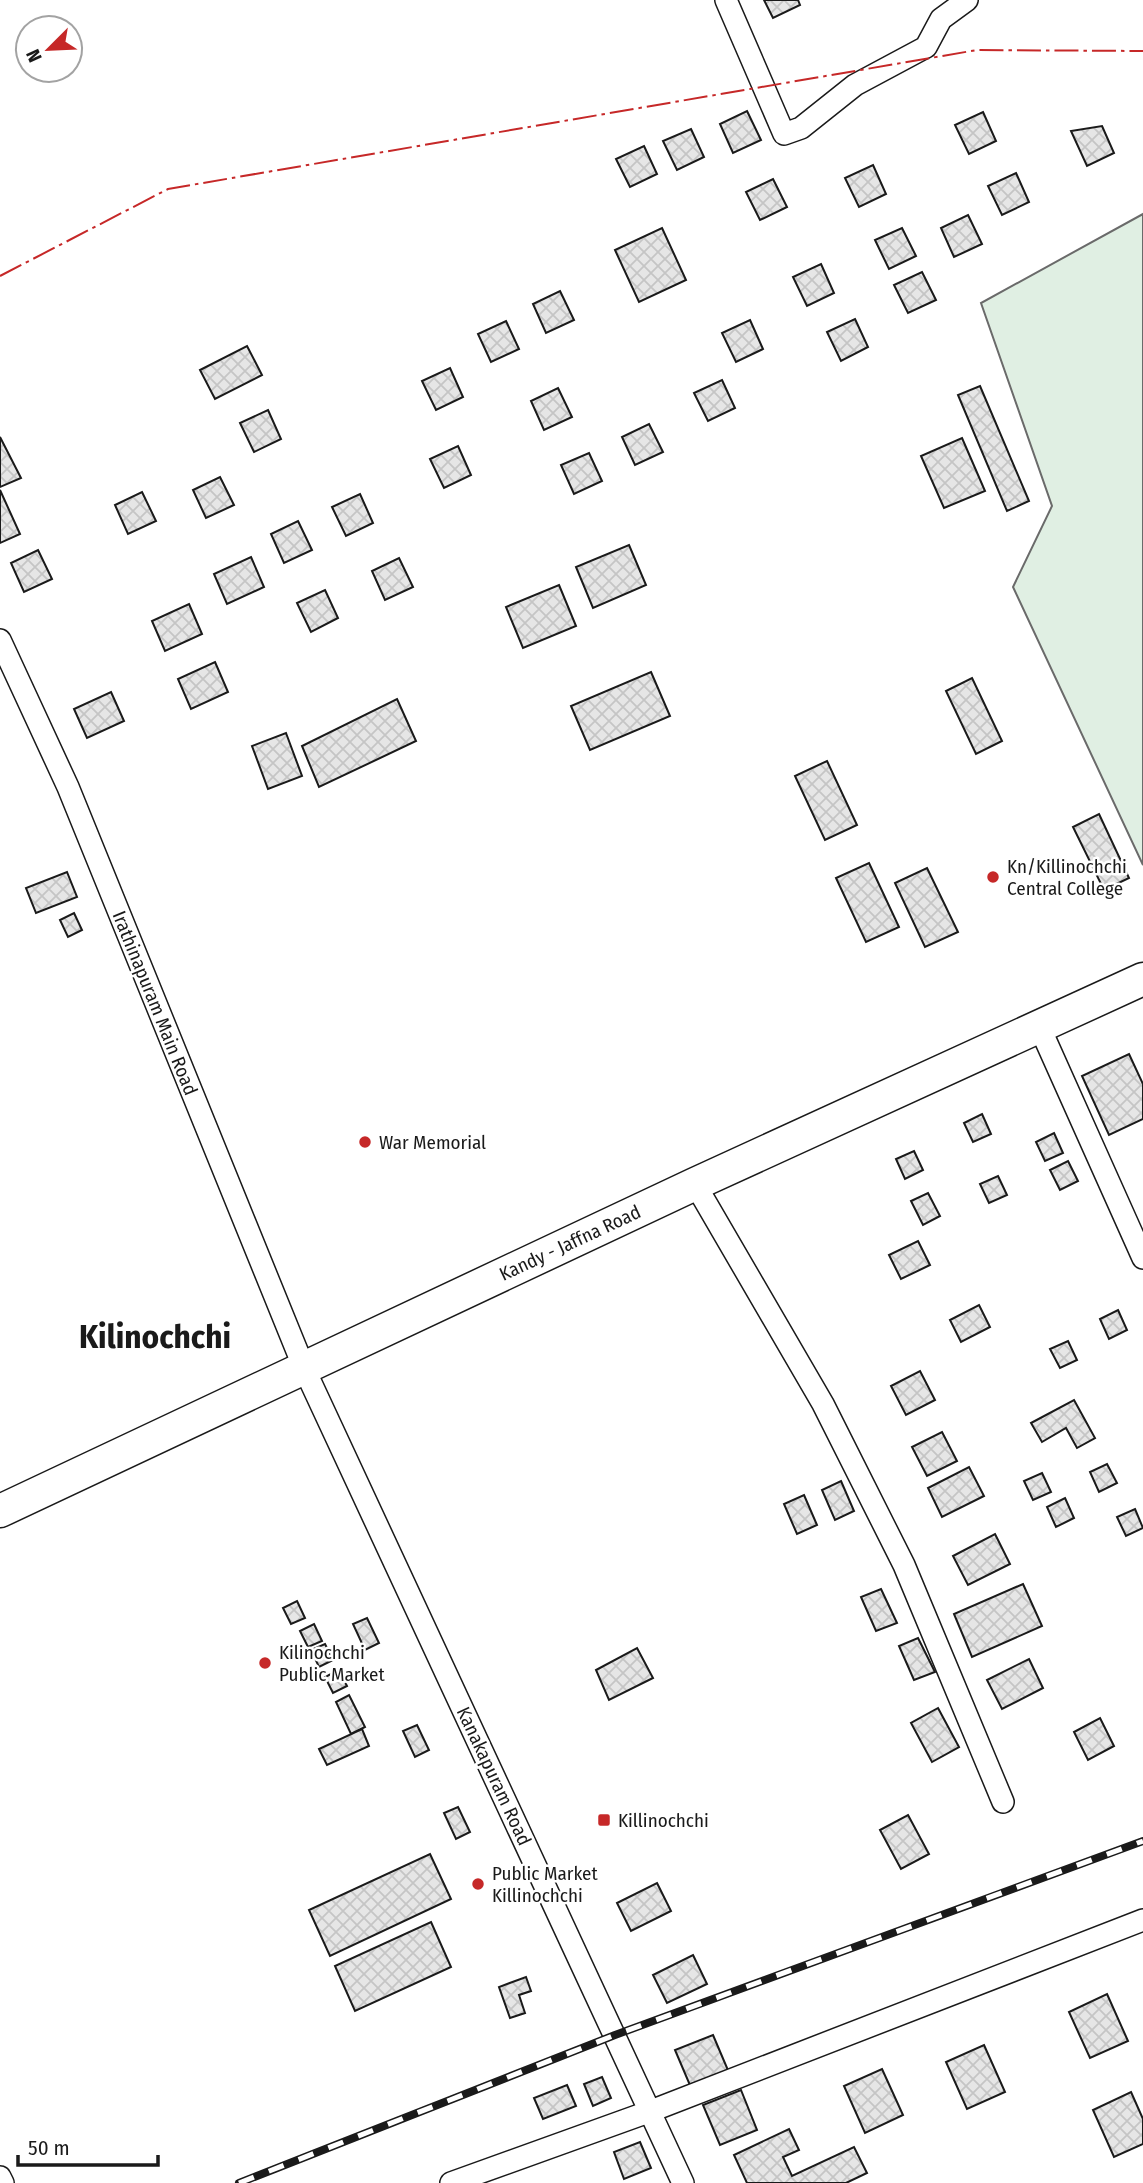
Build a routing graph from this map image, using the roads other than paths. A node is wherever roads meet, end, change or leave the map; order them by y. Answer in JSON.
{"nodes":[{"id":1,"x":726,"y":0,"type":"edge"},
{"id":2,"x":967,"y":0,"type":"edge"},
{"id":3,"x":0,"y":640,"type":"edge"},
{"id":4,"x":1143,"y":979,"type":"edge"},
{"id":5,"x":1040,"y":1028,"type":"junction"},
{"id":6,"x":695,"y":1184,"type":"junction"},
{"id":7,"x":1143,"y":1258,"type":"edge"},
{"id":8,"x":304,"y":1368,"type":"junction"},
{"id":9,"x":0,"y":1511,"type":"edge"},
{"id":10,"x":1003,"y":1802,"type":"dead end"},
{"id":11,"x":1143,"y":1920,"type":"edge"},
{"id":12,"x":651,"y":2111,"type":"junction"},
{"id":13,"x":0,"y":2177,"type":"edge"},
{"id":14,"x":3,"y":2183,"type":"edge"},
{"id":15,"x":451,"y":2183,"type":"edge"},
{"id":16,"x":683,"y":2183,"type":"edge"}],
"edges":[{"from":1,"to":2,"type":"street"},
{"from":3,"to":8,"type":"street","name":"Irathinapuram Main Road"},
{"from":4,"to":5,"type":"highway","name":"Kandy - Jaffna Road"},
{"from":5,"to":6,"type":"highway","name":"Kandy - Jaffna Road"},
{"from":5,"to":7,"type":"street"},
{"from":6,"to":8,"type":"highway","name":"Kandy - Jaffna Road"},
{"from":6,"to":10,"type":"street"},
{"from":8,"to":9,"type":"highway","name":"Kandy - Jaffna Road"},
{"from":8,"to":12,"type":"street","name":"Kanakapuram Road"},
{"from":11,"to":12,"type":"street"},
{"from":12,"to":15,"type":"street"},
{"from":12,"to":16,"type":"street","name":"Kanakapuram Road"},
{"from":13,"to":14,"type":"street"}]}
